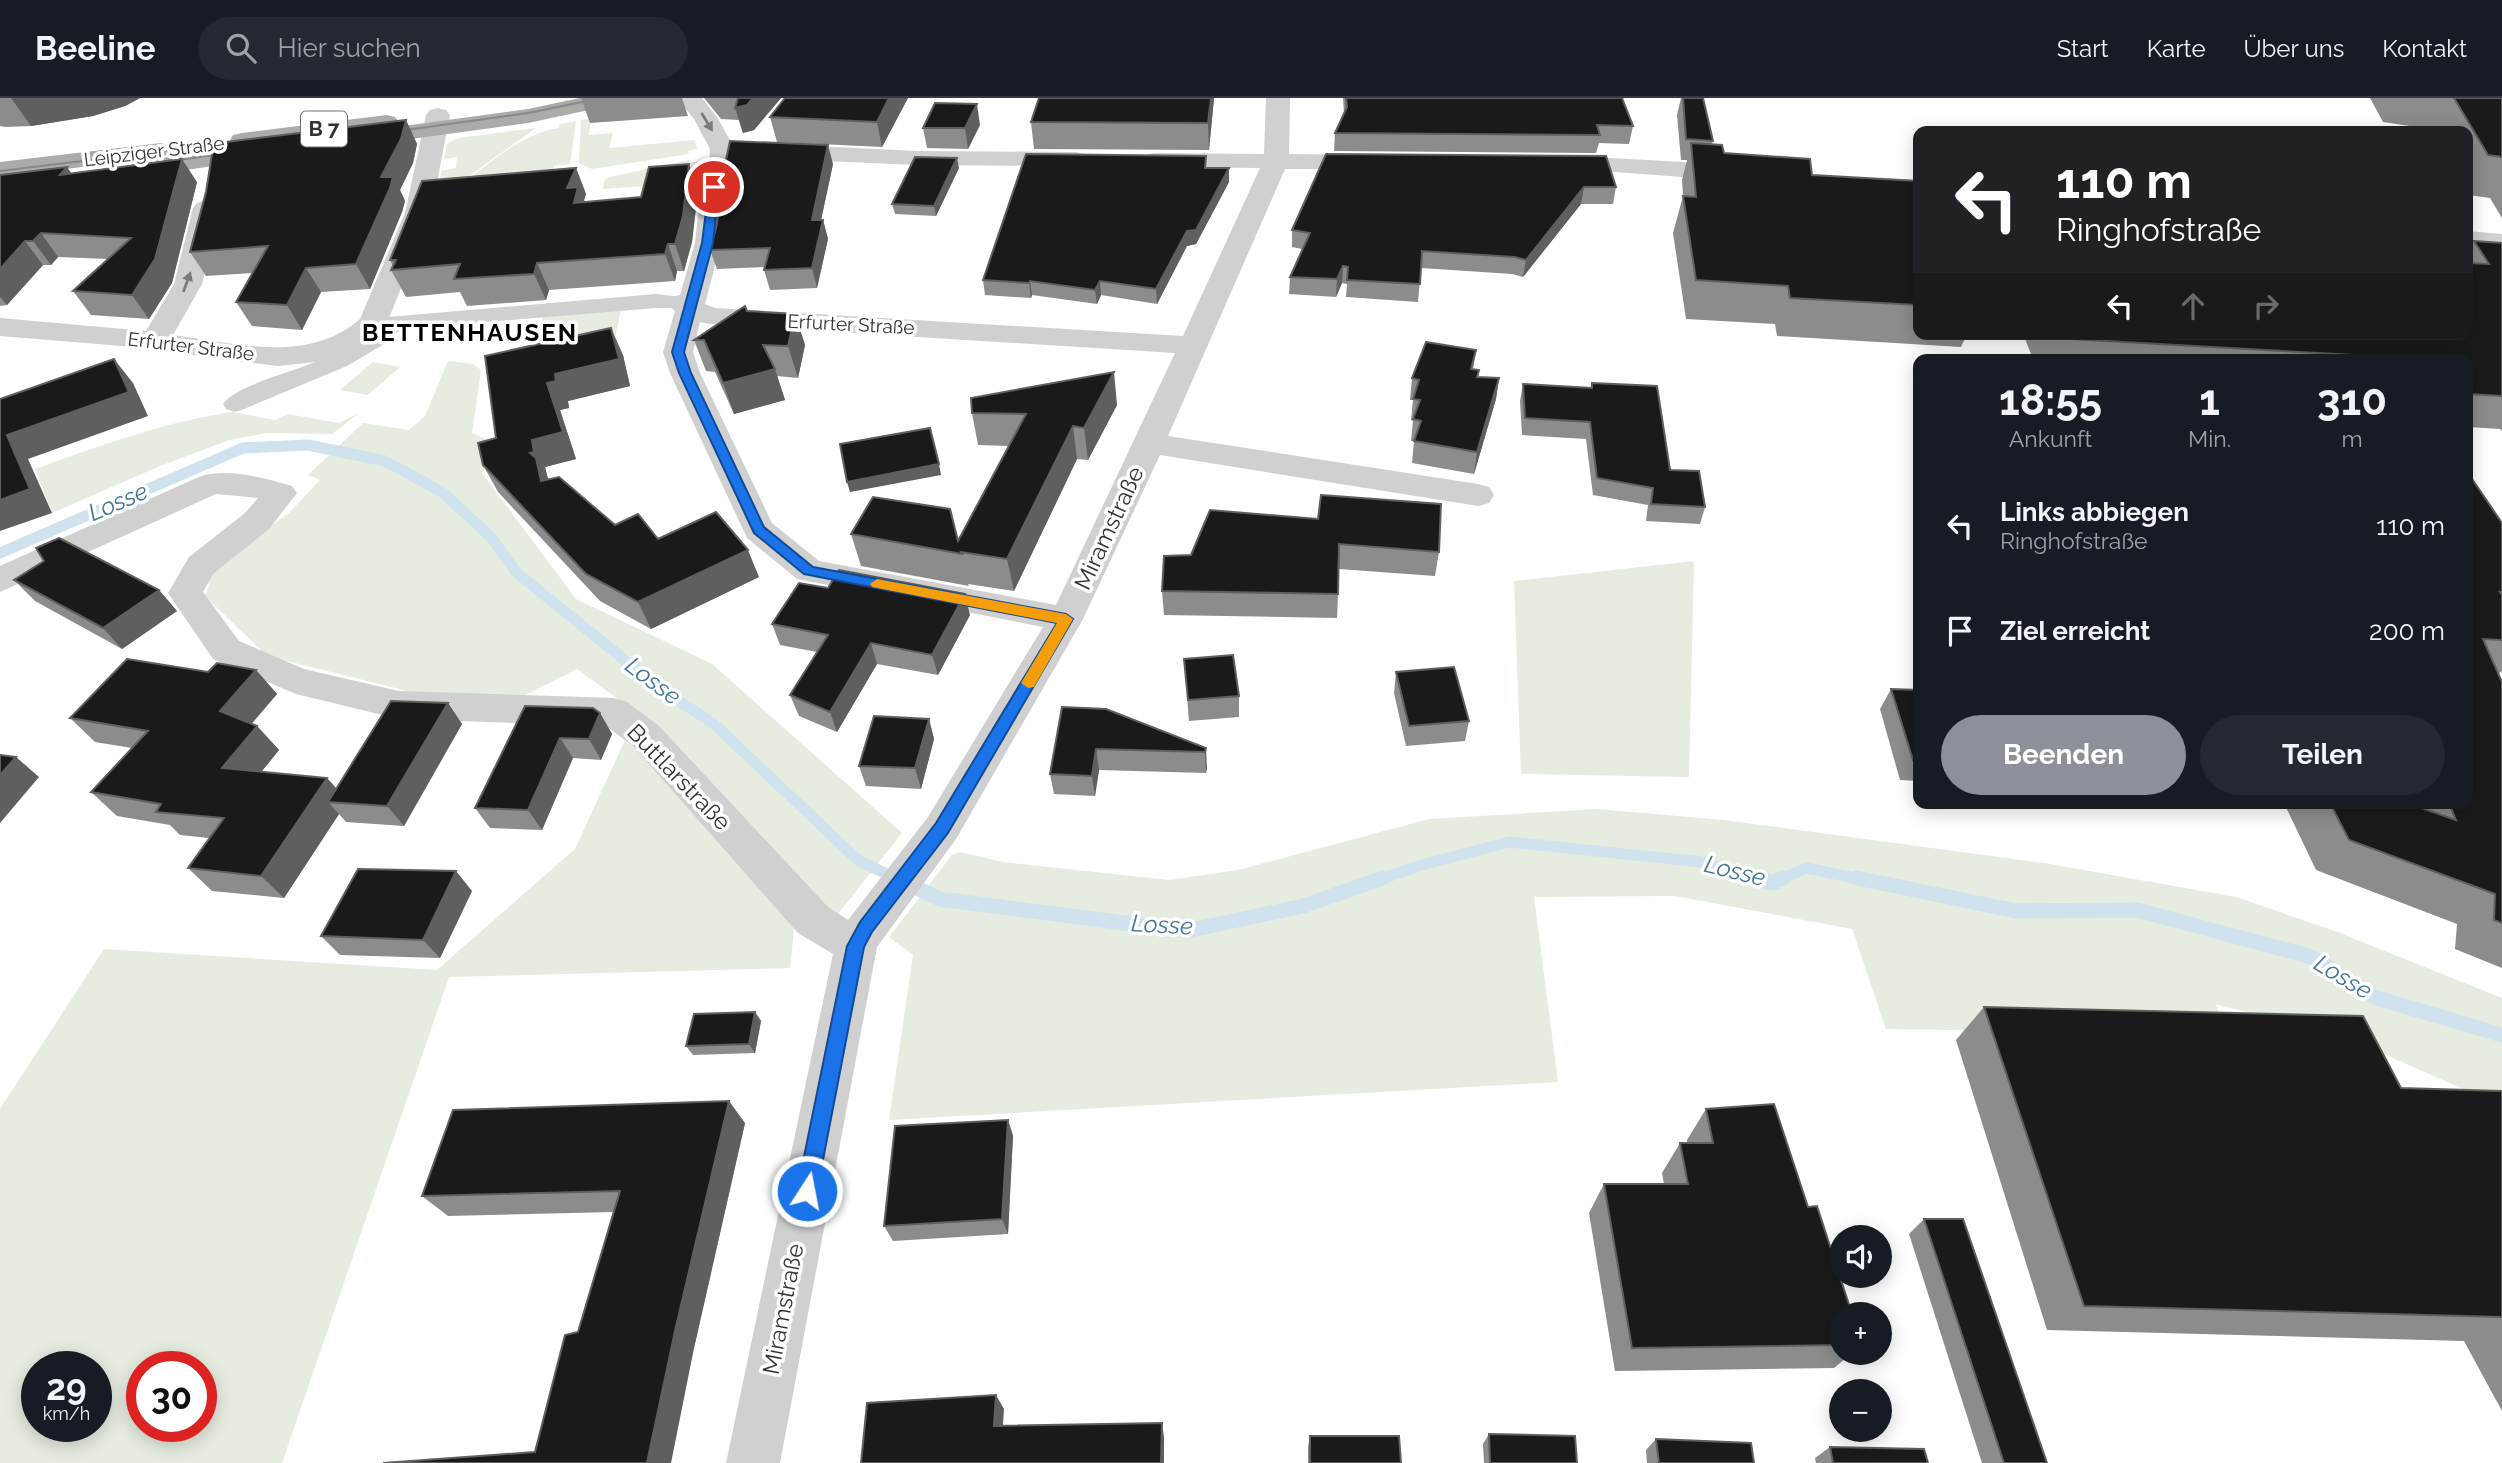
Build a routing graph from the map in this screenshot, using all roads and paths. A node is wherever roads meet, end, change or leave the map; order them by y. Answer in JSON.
{"nodes":[{"id":1,"x":557,"y":98,"type":"edge"},
{"id":2,"x":614,"y":98,"type":"edge"},
{"id":3,"x":689,"y":98,"type":"edge"},
{"id":4,"x":1278,"y":98,"type":"edge"},
{"id":5,"x":437,"y":122,"type":"junction"},
{"id":6,"x":773,"y":127,"type":"edge"},
{"id":7,"x":722,"y":149,"type":"junction"},
{"id":8,"x":212,"y":159,"type":"junction"},
{"id":9,"x":1105,"y":160,"type":"edge"},
{"id":10,"x":1131,"y":160,"type":"edge"},
{"id":11,"x":1276,"y":161,"type":"junction"},
{"id":12,"x":1395,"y":162,"type":"edge"},
{"id":13,"x":1530,"y":162,"type":"edge"},
{"id":14,"x":0,"y":170,"type":"edge"},
{"id":15,"x":1755,"y":175,"type":"edge"},
{"id":16,"x":0,"y":187,"type":"edge"},
{"id":17,"x":2473,"y":239,"type":"edge"},
{"id":18,"x":2502,"y":242,"type":"edge"},
{"id":19,"x":685,"y":305,"type":"junction"},
{"id":20,"x":384,"y":323,"type":"junction"},
{"id":21,"x":1,"y":328,"type":"edge"},
{"id":22,"x":155,"y":341,"type":"junction"},
{"id":23,"x":1194,"y":345,"type":"junction"},
{"id":24,"x":235,"y":404,"type":"dead end"},
{"id":25,"x":1149,"y":443,"type":"junction"},
{"id":26,"x":1478,"y":495,"type":"dead end"},
{"id":27,"x":0,"y":580,"type":"edge"},
{"id":28,"x":1066,"y":619,"type":"junction"},
{"id":29,"x":861,"y":936,"type":"junction"},
{"id":30,"x":752,"y":1463,"type":"edge"}],
"edges":[{"from":1,"to":5,"type":"main road","name":"Leipziger Straße","number":"B 7"},
{"from":2,"to":5,"type":"main road","name":"Leipziger Straße","number":"B 7"},
{"from":3,"to":7,"type":"street","one_way":true},
{"from":4,"to":11,"type":"street"},
{"from":5,"to":8,"type":"main road","number":"B 7"},
{"from":5,"to":14,"type":"main road","name":"Leipziger Straße","number":"B 7"},
{"from":5,"to":20,"type":"street"},
{"from":6,"to":7,"type":"street"},
{"from":7,"to":9,"type":"street"},
{"from":7,"to":19,"type":"street"},
{"from":8,"to":16,"type":"main road","number":"B 7"},
{"from":22,"to":8,"type":"street","one_way":true},
{"from":10,"to":11,"type":"street"},
{"from":11,"to":12,"type":"street"},
{"from":11,"to":23,"type":"street","name":"Miramstraße"},
{"from":13,"to":15,"type":"street"},
{"from":17,"to":18,"type":"street"},
{"from":19,"to":20,"type":"street","name":"Erfurter Straße"},
{"from":19,"to":23,"type":"street","name":"Erfurter Straße"},
{"from":19,"to":28,"type":"street"},
{"from":20,"to":22,"type":"street","name":"Erfurter Straße"},
{"from":20,"to":24,"type":"street"},
{"from":21,"to":22,"type":"street","name":"Erfurter Straße"},
{"from":23,"to":25,"type":"street","name":"Miramstraße"},
{"from":25,"to":26,"type":"street","name":"Miramstraße"},
{"from":25,"to":28,"type":"street","name":"Miramstraße"},
{"from":27,"to":29,"type":"street","name":"Buttlarstraße"},
{"from":28,"to":29,"type":"street","name":"Miramstraße"},
{"from":29,"to":30,"type":"street","name":"Miramstraße"}]}
